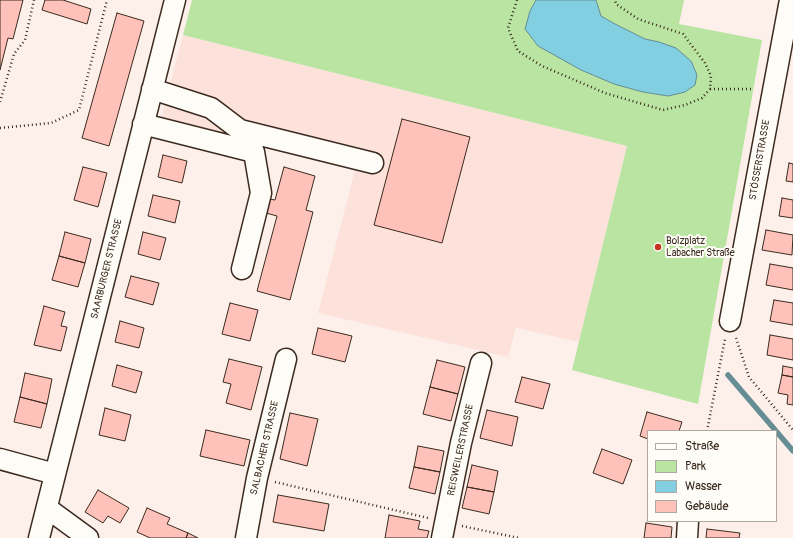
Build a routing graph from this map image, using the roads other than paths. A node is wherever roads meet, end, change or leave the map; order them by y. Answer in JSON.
{"nodes":[{"id":1,"x":175,"y":0,"type":"edge"},
{"id":2,"x":790,"y":0,"type":"edge"},
{"id":3,"x":152,"y":89,"type":"junction"},
{"id":4,"x":143,"y":124,"type":"junction"},
{"id":5,"x":373,"y":163,"type":"dead end"},
{"id":6,"x":242,"y":269,"type":"dead end"},
{"id":7,"x":730,"y":321,"type":"road end"},
{"id":8,"x":286,"y":359,"type":"dead end"},
{"id":9,"x":481,"y":362,"type":"dead end"},
{"id":10,"x":0,"y":459,"type":"edge"},
{"id":11,"x":55,"y":474,"type":"junction"},
{"id":12,"x":47,"y":508,"type":"junction"},
{"id":13,"x":688,"y":522,"type":"edge"},
{"id":14,"x":444,"y":530,"type":"edge"},
{"id":15,"x":39,"y":538,"type":"edge"},
{"id":16,"x":88,"y":538,"type":"edge"},
{"id":17,"x":246,"y":538,"type":"edge"},
{"id":18,"x":687,"y":538,"type":"edge"}],
"edges":[{"from":1,"to":3,"type":"street","name":"SAARBURGER STRASSE"},
{"from":2,"to":7,"type":"street","name":"STÖSSERSTRASSE"},
{"from":3,"to":4,"type":"street","name":"SAARBURGER STRASSE"},
{"from":3,"to":5,"type":"street"},
{"from":4,"to":6,"type":"street"},
{"from":4,"to":11,"type":"street","name":"SAARBURGER STRASSE"},
{"from":8,"to":17,"type":"street","name":"SALBACHER STRASSE"},
{"from":9,"to":14,"type":"street","name":"REISWEILERSTRASSE"},
{"from":10,"to":11,"type":"street"},
{"from":11,"to":12,"type":"street","name":"SAARBURGER STRASSE"},
{"from":12,"to":15,"type":"street","name":"SAARBURGER STRASSE"},
{"from":12,"to":16,"type":"street"},
{"from":13,"to":18,"type":"street"}]}
